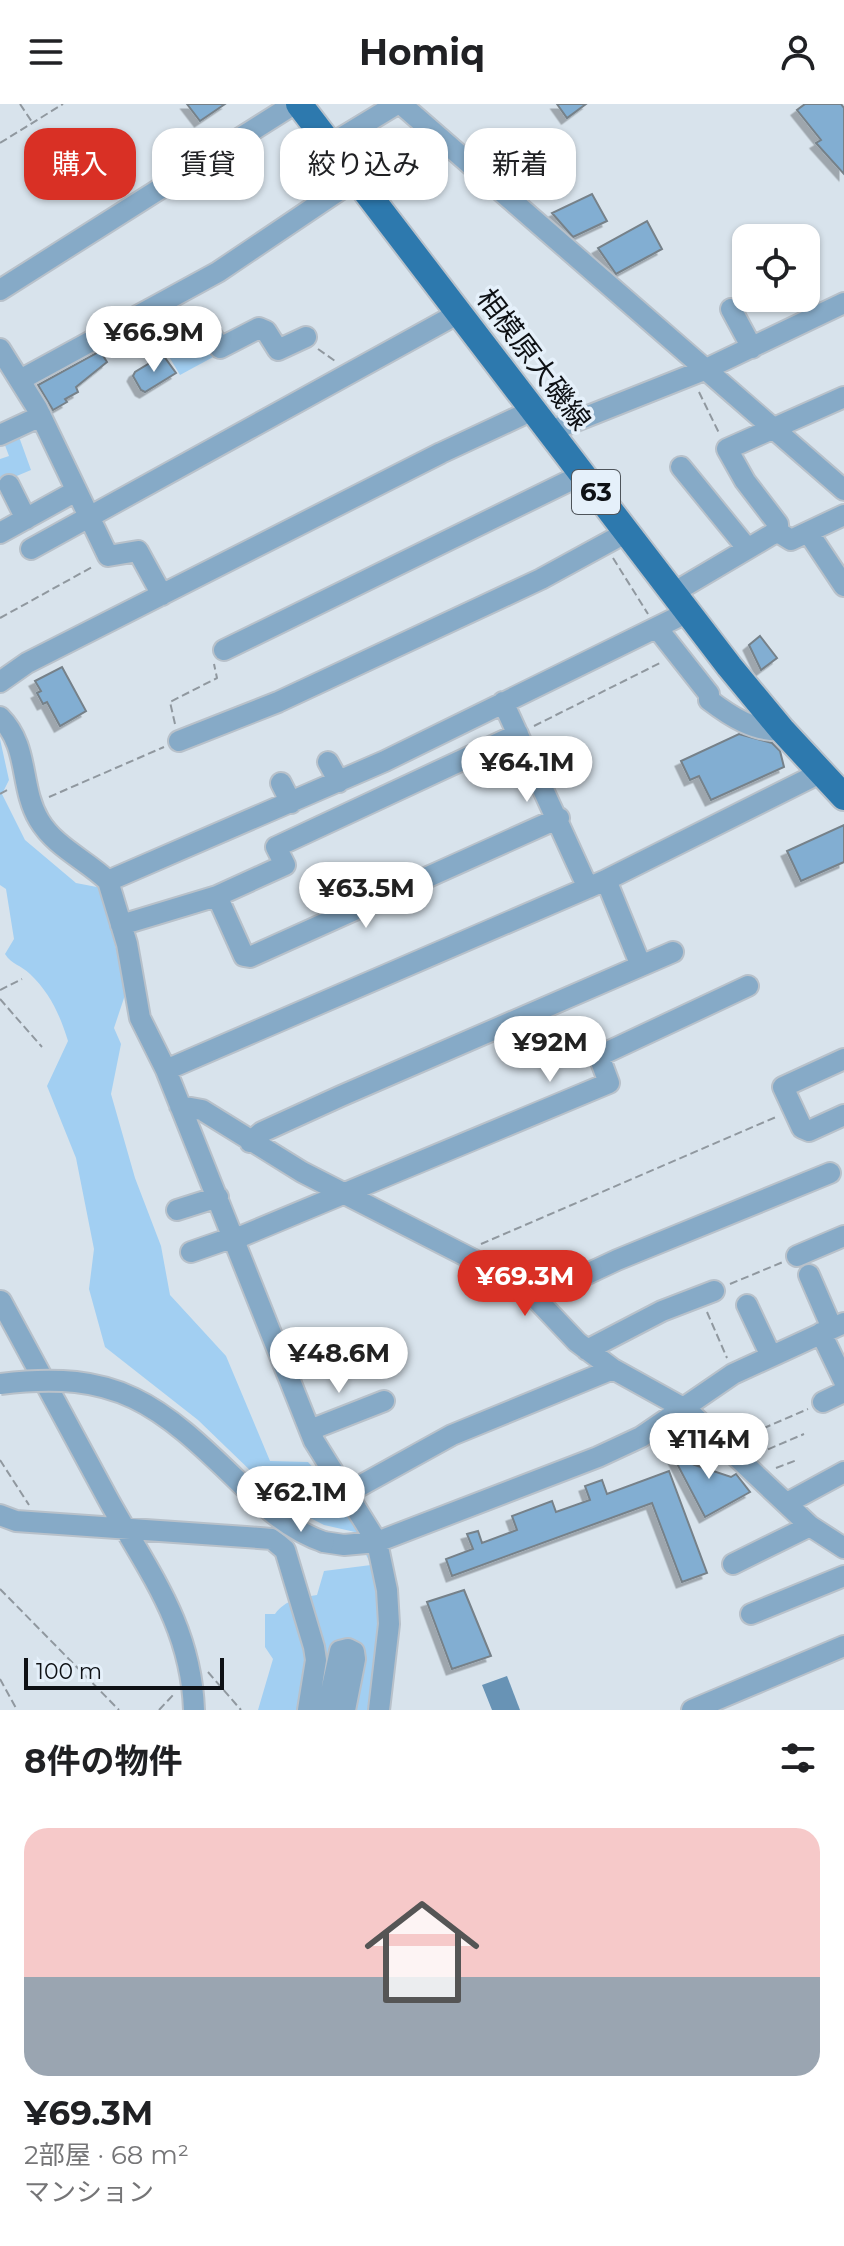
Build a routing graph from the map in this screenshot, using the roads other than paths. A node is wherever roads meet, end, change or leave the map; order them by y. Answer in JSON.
{"nodes":[{"id":1,"x":296,"y":104,"type":"edge"},
{"id":2,"x":399,"y":104,"type":"edge"},
{"id":3,"x":317,"y":128,"type":"edge"},
{"id":4,"x":358,"y":128,"type":"edge"},
{"id":5,"x":325,"y":200,"type":"edge"},
{"id":6,"x":372,"y":200,"type":"edge"},
{"id":7,"x":0,"y":290,"type":"edge"},
{"id":8,"x":844,"y":303,"type":"edge"},
{"id":9,"x":150,"y":309,"type":"junction"},
{"id":10,"x":731,"y":309,"type":"dead end"},
{"id":11,"x":459,"y":313,"type":"junction"},
{"id":12,"x":306,"y":337,"type":"road end"},
{"id":13,"x":752,"y":348,"type":"junction"},
{"id":14,"x":0,"y":349,"type":"edge"},
{"id":15,"x":698,"y":372,"type":"junction"},
{"id":16,"x":20,"y":380,"type":"junction"},
{"id":17,"x":844,"y":397,"type":"edge"},
{"id":18,"x":41,"y":416,"type":"junction"},
{"id":19,"x":541,"y":421,"type":"junction"},
{"id":20,"x":775,"y":429,"type":"junction"},
{"id":21,"x":0,"y":435,"type":"edge"},
{"id":22,"x":681,"y":467,"type":"dead end"},
{"id":23,"x":567,"y":482,"type":"dead end"},
{"id":24,"x":9,"y":485,"type":"dead end"},
{"id":25,"x":842,"y":485,"type":"edge"},
{"id":26,"x":76,"y":491,"type":"junction"},
{"id":27,"x":90,"y":515,"type":"junction"},
{"id":28,"x":844,"y":515,"type":"edge"},
{"id":29,"x":26,"y":519,"type":"junction"},
{"id":30,"x":627,"y":532,"type":"junction"},
{"id":31,"x":778,"y":532,"type":"junction"},
{"id":32,"x":808,"y":532,"type":"junction"},
{"id":33,"x":0,"y":533,"type":"edge"},
{"id":34,"x":747,"y":548,"type":"junction"},
{"id":35,"x":31,"y":549,"type":"dead end"},
{"id":36,"x":844,"y":586,"type":"edge"},
{"id":37,"x":162,"y":595,"type":"junction"},
{"id":38,"x":680,"y":602,"type":"junction"},
{"id":39,"x":657,"y":628,"type":"junction"},
{"id":40,"x":224,"y":650,"type":"road end"},
{"id":41,"x":0,"y":682,"type":"edge"},
{"id":42,"x":503,"y":702,"type":"junction"},
{"id":43,"x":0,"y":717,"type":"edge"},
{"id":44,"x":782,"y":730,"type":"junction"},
{"id":45,"x":518,"y":734,"type":"junction"},
{"id":46,"x":179,"y":741,"type":"road end"},
{"id":47,"x":375,"y":741,"type":"dead end"},
{"id":48,"x":385,"y":761,"type":"junction"},
{"id":49,"x":328,"y":762,"type":"dead end"},
{"id":50,"x":820,"y":773,"type":"junction"},
{"id":51,"x":339,"y":782,"type":"junction"},
{"id":52,"x":281,"y":783,"type":"dead end"},
{"id":53,"x":844,"y":797,"type":"edge"},
{"id":54,"x":291,"y":803,"type":"junction"},
{"id":55,"x":559,"y":818,"type":"junction"},
{"id":56,"x":108,"y":881,"type":"junction"},
{"id":57,"x":597,"y":884,"type":"junction"},
{"id":58,"x":217,"y":896,"type":"junction"},
{"id":59,"x":121,"y":925,"type":"junction"},
{"id":60,"x":673,"y":952,"type":"dead end"},
{"id":61,"x":641,"y":966,"type":"junction"},
{"id":62,"x":742,"y":992,"type":"dead end"},
{"id":63,"x":844,"y":1059,"type":"edge"},
{"id":64,"x":166,"y":1070,"type":"junction"},
{"id":65,"x":180,"y":1106,"type":"junction"},
{"id":66,"x":844,"y":1115,"type":"edge"},
{"id":67,"x":250,"y":1142,"type":"junction"},
{"id":68,"x":830,"y":1173,"type":"dead end"},
{"id":69,"x":345,"y":1194,"type":"junction"},
{"id":70,"x":218,"y":1197,"type":"junction"},
{"id":71,"x":177,"y":1210,"type":"dead end"},
{"id":72,"x":844,"y":1236,"type":"edge"},
{"id":73,"x":234,"y":1238,"type":"junction"},
{"id":74,"x":193,"y":1249,"type":"dead end"},
{"id":75,"x":797,"y":1256,"type":"road end"},
{"id":76,"x":814,"y":1279,"type":"dead end"},
{"id":77,"x":707,"y":1294,"type":"road end"},
{"id":78,"x":0,"y":1297,"type":"edge"},
{"id":79,"x":536,"y":1298,"type":"junction"},
{"id":80,"x":747,"y":1305,"type":"dead end"},
{"id":81,"x":832,"y":1328,"type":"edge"},
{"id":82,"x":587,"y":1350,"type":"junction"},
{"id":83,"x":770,"y":1354,"type":"junction"},
{"id":84,"x":613,"y":1369,"type":"junction"},
{"id":85,"x":844,"y":1381,"type":"edge"},
{"id":86,"x":0,"y":1384,"type":"edge"},
{"id":87,"x":844,"y":1392,"type":"edge"},
{"id":88,"x":376,"y":1401,"type":"dead end"},
{"id":89,"x":823,"y":1402,"type":"road end"},
{"id":90,"x":681,"y":1408,"type":"junction"},
{"id":91,"x":310,"y":1430,"type":"junction"},
{"id":92,"x":844,"y":1472,"type":"edge"},
{"id":93,"x":349,"y":1492,"type":"junction"},
{"id":94,"x":787,"y":1503,"type":"junction"},
{"id":95,"x":0,"y":1515,"type":"edge"},
{"id":96,"x":810,"y":1526,"type":"junction"},
{"id":97,"x":125,"y":1531,"type":"junction"},
{"id":98,"x":377,"y":1542,"type":"junction"},
{"id":99,"x":844,"y":1548,"type":"edge"},
{"id":100,"x":733,"y":1564,"type":"dead end"},
{"id":101,"x":844,"y":1576,"type":"edge"},
{"id":102,"x":762,"y":1614,"type":"dead end"},
{"id":103,"x":844,"y":1646,"type":"edge"},
{"id":104,"x":194,"y":1710,"type":"edge"},
{"id":105,"x":308,"y":1710,"type":"edge"},
{"id":106,"x":327,"y":1710,"type":"edge"},
{"id":107,"x":345,"y":1710,"type":"edge"},
{"id":108,"x":379,"y":1710,"type":"edge"},
{"id":109,"x":692,"y":1710,"type":"edge"}],
"edges":[{"from":1,"to":3,"type":"main road","name":"相模原大磯線","number":"63"},
{"from":1,"to":7,"type":"street"},
{"from":2,"to":4,"type":"street"},
{"from":2,"to":15,"type":"street"},
{"from":5,"to":9,"type":"street"},
{"from":6,"to":11,"type":"main road","name":"相模原大磯線","number":"63"},
{"from":8,"to":13,"type":"street"},
{"from":9,"to":12,"type":"street"},
{"from":9,"to":16,"type":"street"},
{"from":10,"to":13,"type":"street"},
{"from":11,"to":19,"type":"main road","name":"相模原大磯線","number":"63"},
{"from":11,"to":27,"type":"street"},
{"from":13,"to":15,"type":"street"},
{"from":14,"to":16,"type":"street"},
{"from":15,"to":19,"type":"street"},
{"from":15,"to":20,"type":"street"},
{"from":16,"to":18,"type":"street"},
{"from":17,"to":20,"type":"street"},
{"from":18,"to":21,"type":"street"},
{"from":18,"to":26,"type":"street"},
{"from":19,"to":30,"type":"main road","name":"相模原大磯線","number":"63"},
{"from":19,"to":37,"type":"street"},
{"from":20,"to":25,"type":"street"},
{"from":20,"to":31,"type":"street"},
{"from":22,"to":34,"type":"street"},
{"from":23,"to":40,"type":"street"},
{"from":24,"to":29,"type":"street"},
{"from":26,"to":27,"type":"street"},
{"from":26,"to":29,"type":"street"},
{"from":27,"to":35,"type":"street"},
{"from":27,"to":37,"type":"street"},
{"from":28,"to":32,"type":"street"},
{"from":29,"to":33,"type":"street"},
{"from":30,"to":38,"type":"main road","name":"相模原大磯線","number":"63"},
{"from":30,"to":46,"type":"street"},
{"from":31,"to":32,"type":"street"},
{"from":31,"to":34,"type":"street"},
{"from":32,"to":36,"type":"street"},
{"from":34,"to":38,"type":"street"},
{"from":37,"to":41,"type":"street"},
{"from":38,"to":39,"type":"street"},
{"from":38,"to":44,"type":"main road","name":"相模原大磯線","number":"63"},
{"from":39,"to":42,"type":"street"},
{"from":39,"to":44,"type":"street"},
{"from":42,"to":45,"type":"street"},
{"from":42,"to":48,"type":"street"},
{"from":43,"to":56,"type":"street"},
{"from":44,"to":50,"type":"main road","name":"相模原大磯線","number":"63"},
{"from":45,"to":55,"type":"street"},
{"from":45,"to":58,"type":"street"},
{"from":47,"to":48,"type":"street"},
{"from":48,"to":51,"type":"street"},
{"from":49,"to":51,"type":"street"},
{"from":50,"to":53,"type":"main road","name":"相模原大磯線","number":"63"},
{"from":50,"to":57,"type":"street"},
{"from":51,"to":54,"type":"street"},
{"from":52,"to":54,"type":"street"},
{"from":54,"to":56,"type":"street"},
{"from":55,"to":57,"type":"street"},
{"from":55,"to":58,"type":"street"},
{"from":56,"to":59,"type":"street"},
{"from":57,"to":61,"type":"street"},
{"from":57,"to":64,"type":"street"},
{"from":58,"to":59,"type":"street"},
{"from":59,"to":64,"type":"street"},
{"from":60,"to":61,"type":"street"},
{"from":61,"to":67,"type":"street"},
{"from":62,"to":69,"type":"street"},
{"from":63,"to":66,"type":"street"},
{"from":64,"to":65,"type":"street"},
{"from":65,"to":67,"type":"street"},
{"from":65,"to":70,"type":"street"},
{"from":67,"to":69,"type":"street"},
{"from":68,"to":79,"type":"street"},
{"from":69,"to":73,"type":"street"},
{"from":69,"to":79,"type":"street"},
{"from":70,"to":71,"type":"street"},
{"from":70,"to":73,"type":"street"},
{"from":72,"to":75,"type":"street"},
{"from":73,"to":74,"type":"street"},
{"from":73,"to":91,"type":"street"},
{"from":76,"to":81,"type":"street"},
{"from":77,"to":82,"type":"street"},
{"from":78,"to":97,"type":"street"},
{"from":79,"to":82,"type":"street"},
{"from":80,"to":83,"type":"street"},
{"from":81,"to":83,"type":"street"},
{"from":81,"to":85,"type":"street"},
{"from":82,"to":84,"type":"street"},
{"from":83,"to":90,"type":"street"},
{"from":84,"to":90,"type":"street"},
{"from":84,"to":93,"type":"street"},
{"from":86,"to":98,"type":"street","bridge":true},
{"from":87,"to":89,"type":"street"},
{"from":88,"to":91,"type":"street"},
{"from":90,"to":94,"type":"street"},
{"from":90,"to":98,"type":"street"},
{"from":91,"to":93,"type":"street"},
{"from":92,"to":94,"type":"street"},
{"from":93,"to":98,"type":"street"},
{"from":94,"to":96,"type":"street"},
{"from":95,"to":97,"type":"street"},
{"from":96,"to":99,"type":"street"},
{"from":96,"to":100,"type":"street"},
{"from":97,"to":104,"type":"street"},
{"from":97,"to":105,"type":"street"},
{"from":98,"to":108,"type":"street"},
{"from":101,"to":102,"type":"street"},
{"from":103,"to":109,"type":"street"},
{"from":106,"to":107,"type":"street"}]}
